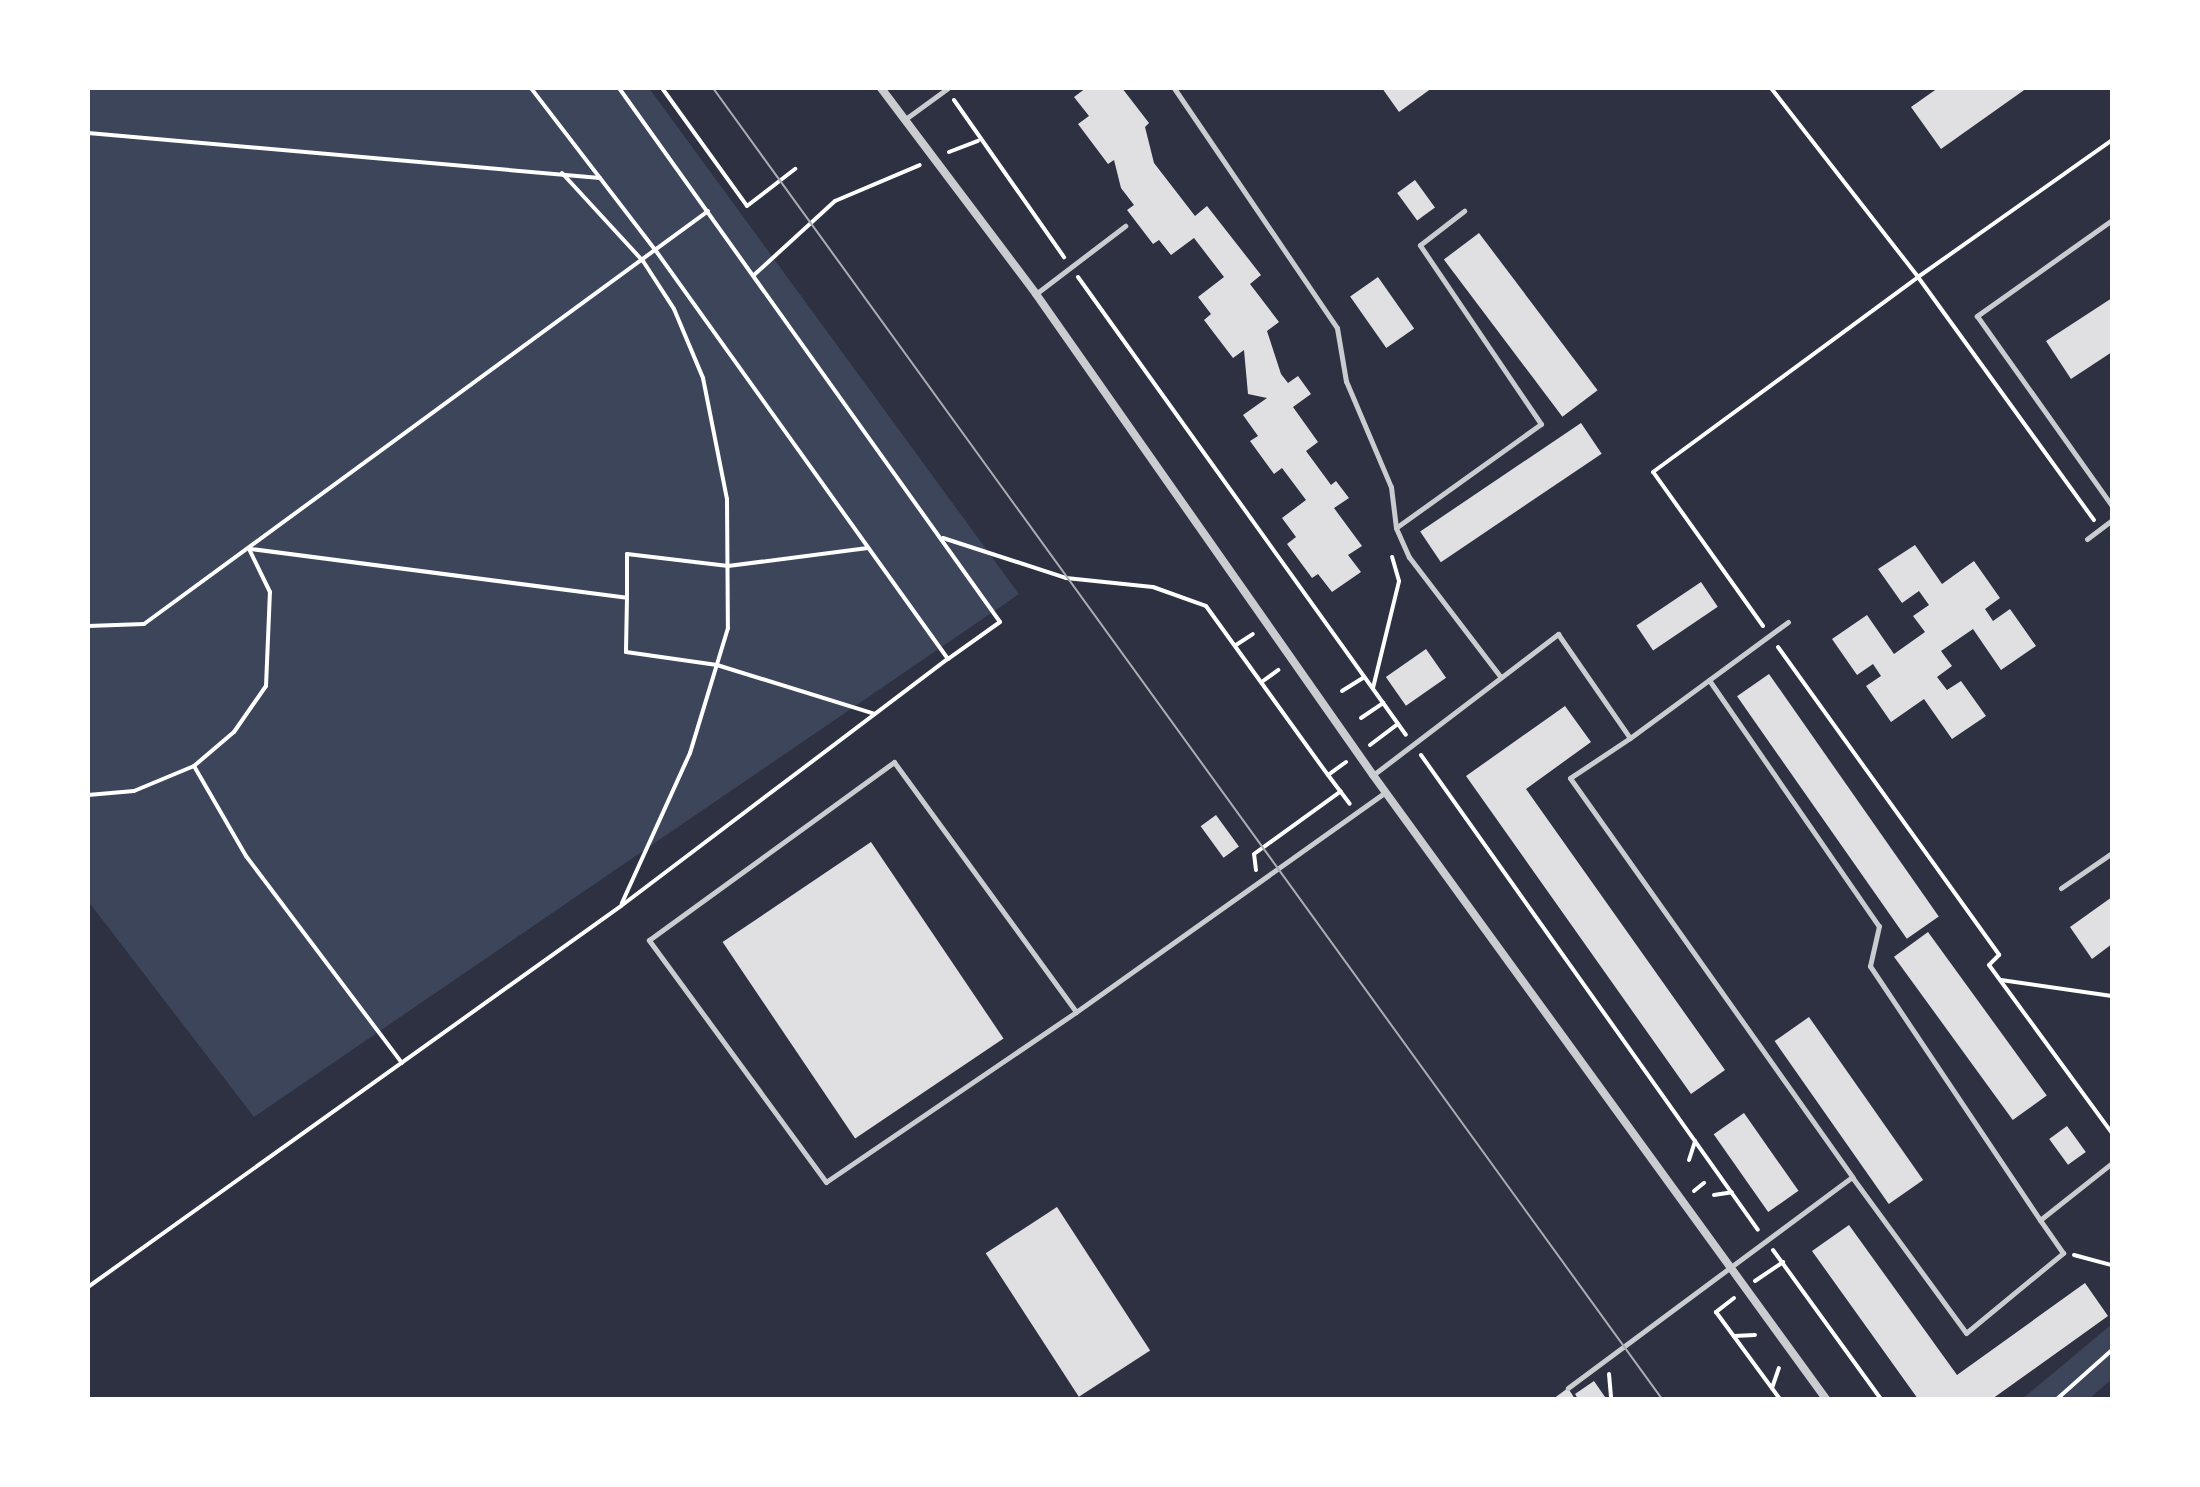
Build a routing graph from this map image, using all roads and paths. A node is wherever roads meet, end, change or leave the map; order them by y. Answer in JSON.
{"nodes":[{"id":1,"x":531,"y":88,"type":"edge"},
{"id":2,"x":619,"y":88,"type":"edge"},
{"id":3,"x":662,"y":88,"type":"edge"},
{"id":4,"x":881,"y":88,"type":"edge"},
{"id":5,"x":948,"y":88,"type":"edge"},
{"id":6,"x":1174,"y":88,"type":"edge"},
{"id":7,"x":1771,"y":88,"type":"edge"},
{"id":8,"x":904,"y":120,"type":"junction"},
{"id":9,"x":88,"y":133,"type":"edge"},
{"id":10,"x":978,"y":140,"type":"dead end"},
{"id":11,"x":2112,"y":140,"type":"edge"},
{"id":12,"x":947,"y":153,"type":"dead end"},
{"id":13,"x":923,"y":164,"type":"dead end"},
{"id":14,"x":795,"y":169,"type":"dead end"},
{"id":15,"x":562,"y":173,"type":"junction"},
{"id":16,"x":600,"y":178,"type":"junction"},
{"id":17,"x":708,"y":211,"type":"junction"},
{"id":18,"x":1464,"y":211,"type":"dead end"},
{"id":19,"x":2112,"y":220,"type":"edge"},
{"id":20,"x":1125,"y":226,"type":"dead end"},
{"id":21,"x":656,"y":251,"type":"junction"},
{"id":22,"x":643,"y":261,"type":"junction"},
{"id":23,"x":754,"y":275,"type":"junction"},
{"id":24,"x":1918,"y":277,"type":"junction"},
{"id":25,"x":1036,"y":294,"type":"junction"},
{"id":26,"x":2112,"y":506,"type":"edge"},
{"id":27,"x":2112,"y":520,"type":"edge"},
{"id":28,"x":1396,"y":528,"type":"junction"},
{"id":29,"x":2101,"y":529,"type":"junction"},
{"id":30,"x":943,"y":538,"type":"junction"},
{"id":31,"x":2087,"y":539,"type":"dead end"},
{"id":32,"x":248,"y":548,"type":"junction"},
{"id":33,"x":868,"y":548,"type":"junction"},
{"id":34,"x":1390,"y":550,"type":"dead end"},
{"id":35,"x":728,"y":566,"type":"junction"},
{"id":36,"x":627,"y":598,"type":"junction"},
{"id":37,"x":1788,"y":622,"type":"dead end"},
{"id":38,"x":88,"y":626,"type":"edge"},
{"id":39,"x":1253,"y":634,"type":"dead end"},
{"id":40,"x":1770,"y":635,"type":"junction"},
{"id":41,"x":1236,"y":645,"type":"junction"},
{"id":42,"x":948,"y":659,"type":"junction"},
{"id":43,"x":717,"y":665,"type":"junction"},
{"id":44,"x":1278,"y":670,"type":"dead end"},
{"id":45,"x":1500,"y":676,"type":"junction"},
{"id":46,"x":1364,"y":677,"type":"dead end"},
{"id":47,"x":1709,"y":680,"type":"junction"},
{"id":48,"x":1263,"y":681,"type":"junction"},
{"id":49,"x":1373,"y":689,"type":"dead end"},
{"id":50,"x":1342,"y":691,"type":"dead end"},
{"id":51,"x":1383,"y":703,"type":"dead end"},
{"id":52,"x":876,"y":714,"type":"junction"},
{"id":53,"x":1361,"y":718,"type":"dead end"},
{"id":54,"x":1398,"y":724,"type":"dead end"},
{"id":55,"x":1630,"y":738,"type":"junction"},
{"id":56,"x":1368,"y":746,"type":"dead end"},
{"id":57,"x":1351,"y":759,"type":"dead end"},
{"id":58,"x":194,"y":766,"type":"junction"},
{"id":59,"x":1328,"y":775,"type":"junction"},
{"id":60,"x":1373,"y":775,"type":"junction"},
{"id":61,"x":1341,"y":791,"type":"junction"},
{"id":62,"x":1386,"y":792,"type":"junction"},
{"id":63,"x":88,"y":795,"type":"edge"},
{"id":64,"x":1356,"y":813,"type":"junction"},
{"id":65,"x":2112,"y":853,"type":"edge"},
{"id":66,"x":1243,"y":879,"type":"dead end"},
{"id":67,"x":2061,"y":888,"type":"dead end"},
{"id":68,"x":621,"y":906,"type":"junction"},
{"id":69,"x":2001,"y":980,"type":"junction"},
{"id":70,"x":2112,"y":996,"type":"edge"},
{"id":71,"x":1076,"y":1012,"type":"junction"},
{"id":72,"x":402,"y":1063,"type":"junction"},
{"id":73,"x":2111,"y":1128,"type":"edge"},
{"id":74,"x":1695,"y":1141,"type":"dead end"},
{"id":75,"x":1689,"y":1160,"type":"dead end"},
{"id":76,"x":2112,"y":1163,"type":"edge"},
{"id":77,"x":1852,"y":1177,"type":"junction"},
{"id":78,"x":1732,"y":1192,"type":"dead end"},
{"id":79,"x":1714,"y":1195,"type":"dead end"},
{"id":80,"x":2040,"y":1220,"type":"junction"},
{"id":81,"x":2063,"y":1253,"type":"junction"},
{"id":82,"x":1783,"y":1262,"type":"dead end"},
{"id":83,"x":1731,"y":1265,"type":"junction"},
{"id":84,"x":2112,"y":1265,"type":"edge"},
{"id":85,"x":1753,"y":1283,"type":"dead end"},
{"id":86,"x":88,"y":1287,"type":"edge"},
{"id":87,"x":1736,"y":1296,"type":"dead end"},
{"id":88,"x":1755,"y":1335,"type":"dead end"},
{"id":89,"x":1733,"y":1336,"type":"junction"},
{"id":90,"x":2112,"y":1350,"type":"edge"},
{"id":91,"x":1607,"y":1360,"type":"junction"},
{"id":92,"x":1779,"y":1368,"type":"dead end"},
{"id":93,"x":1568,"y":1388,"type":"dead end"},
{"id":94,"x":1772,"y":1388,"type":"junction"},
{"id":95,"x":1611,"y":1399,"type":"edge"},
{"id":96,"x":1780,"y":1399,"type":"edge"},
{"id":97,"x":1826,"y":1399,"type":"edge"},
{"id":98,"x":2057,"y":1399,"type":"edge"}],
"edges":[{"from":1,"to":16,"type":"path"},
{"from":2,"to":17,"type":"path"},
{"from":3,"to":14,"type":"path"},
{"from":4,"to":8,"type":"street"},
{"from":5,"to":8,"type":"lane"},
{"from":6,"to":28,"type":"lane"},
{"from":7,"to":24,"type":"path"},
{"from":8,"to":25,"type":"street"},
{"from":9,"to":15,"type":"path"},
{"from":10,"to":12,"type":"path"},
{"from":11,"to":24,"type":"path"},
{"from":13,"to":23,"type":"path"},
{"from":15,"to":16,"type":"path"},
{"from":15,"to":22,"type":"path"},
{"from":16,"to":21,"type":"path"},
{"from":17,"to":21,"type":"path"},
{"from":17,"to":23,"type":"path"},
{"from":18,"to":28,"type":"lane"},
{"from":19,"to":26,"type":"lane"},
{"from":20,"to":25,"type":"lane"},
{"from":21,"to":22,"type":"path"},
{"from":21,"to":33,"type":"path"},
{"from":22,"to":32,"type":"path"},
{"from":22,"to":35,"type":"path"},
{"from":23,"to":30,"type":"path"},
{"from":24,"to":29,"type":"path"},
{"from":24,"to":40,"type":"path"},
{"from":25,"to":60,"type":"street"},
{"from":27,"to":29,"type":"lane"},
{"from":28,"to":45,"type":"lane"},
{"from":29,"to":31,"type":"lane"},
{"from":30,"to":41,"type":"path"},
{"from":30,"to":42,"type":"path"},
{"from":32,"to":36,"type":"path"},
{"from":32,"to":38,"type":"path"},
{"from":32,"to":58,"type":"path"},
{"from":33,"to":35,"type":"path"},
{"from":33,"to":42,"type":"path"},
{"from":34,"to":49,"type":"path"},
{"from":35,"to":36,"type":"path"},
{"from":35,"to":43,"type":"path"},
{"from":36,"to":43,"type":"path"},
{"from":37,"to":40,"type":"lane"},
{"from":39,"to":41,"type":"path"},
{"from":40,"to":47,"type":"lane"},
{"from":40,"to":69,"type":"path"},
{"from":41,"to":48,"type":"path"},
{"from":42,"to":52,"type":"path"},
{"from":43,"to":52,"type":"path"},
{"from":43,"to":68,"type":"path"},
{"from":44,"to":48,"type":"path"},
{"from":45,"to":55,"type":"lane"},
{"from":45,"to":60,"type":"lane"},
{"from":46,"to":50,"type":"path"},
{"from":47,"to":55,"type":"lane"},
{"from":47,"to":80,"type":"lane"},
{"from":48,"to":59,"type":"path"},
{"from":51,"to":53,"type":"path"},
{"from":52,"to":68,"type":"path"},
{"from":54,"to":56,"type":"path"},
{"from":55,"to":77,"type":"lane"},
{"from":57,"to":59,"type":"path"},
{"from":58,"to":63,"type":"path"},
{"from":58,"to":72,"type":"path"},
{"from":59,"to":61,"type":"path"},
{"from":60,"to":62,"type":"street"},
{"from":61,"to":64,"type":"path"},
{"from":61,"to":66,"type":"path"},
{"from":62,"to":64,"type":"lane"},
{"from":62,"to":83,"type":"street"},
{"from":64,"to":71,"type":"lane"},
{"from":65,"to":67,"type":"lane"},
{"from":68,"to":72,"type":"path"},
{"from":69,"to":70,"type":"path"},
{"from":69,"to":73,"type":"path"},
{"from":71,"to":71,"type":"lane"},
{"from":72,"to":86,"type":"path"},
{"from":74,"to":75,"type":"path"},
{"from":76,"to":80,"type":"lane"},
{"from":77,"to":81,"type":"lane"},
{"from":77,"to":83,"type":"lane"},
{"from":78,"to":79,"type":"path"},
{"from":80,"to":81,"type":"lane"},
{"from":81,"to":84,"type":"path"},
{"from":82,"to":85,"type":"path"},
{"from":83,"to":91,"type":"lane"},
{"from":83,"to":97,"type":"street"},
{"from":87,"to":89,"type":"path"},
{"from":88,"to":89,"type":"path"},
{"from":89,"to":94,"type":"path"},
{"from":90,"to":98,"type":"path"},
{"from":91,"to":93,"type":"lane"},
{"from":91,"to":95,"type":"path"},
{"from":92,"to":94,"type":"path"},
{"from":94,"to":96,"type":"path"}]}
